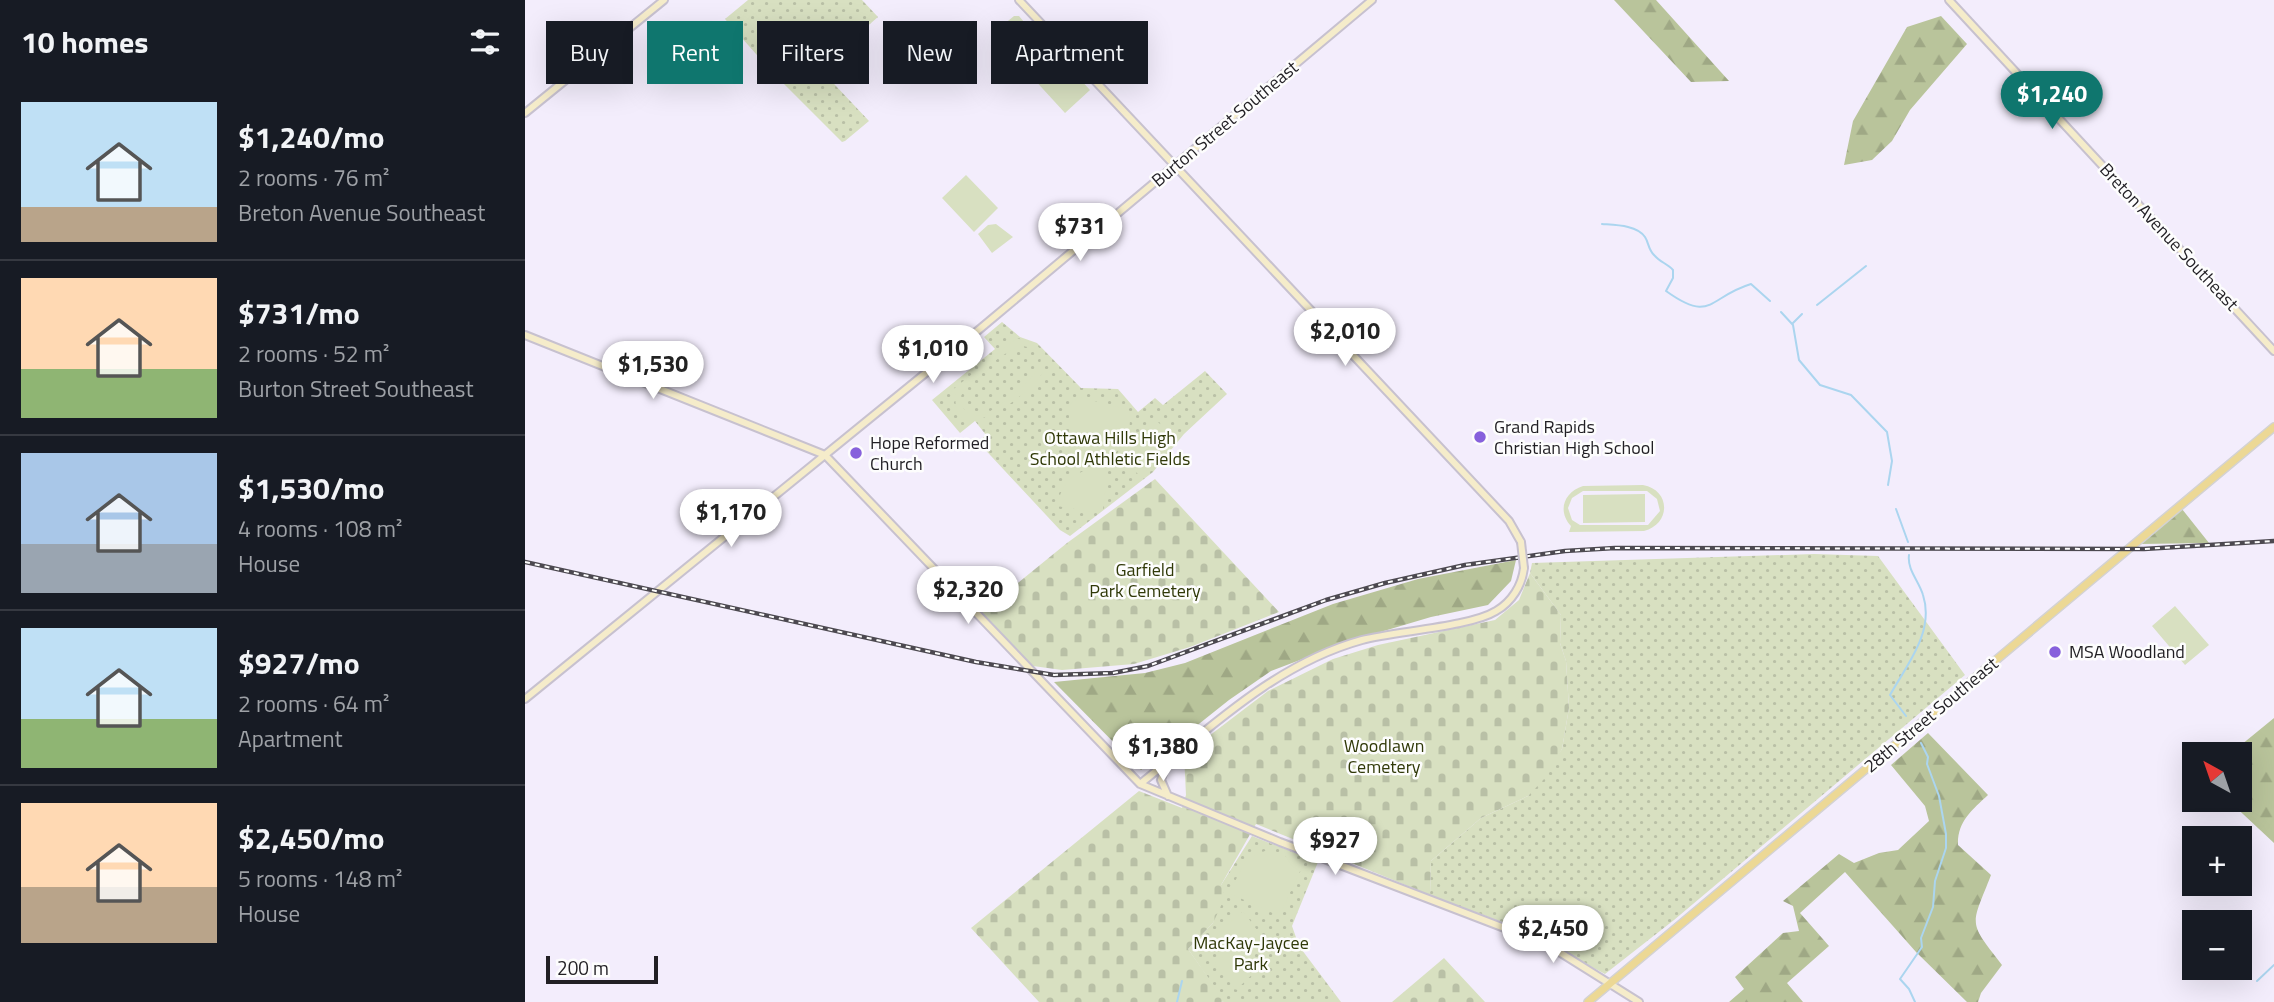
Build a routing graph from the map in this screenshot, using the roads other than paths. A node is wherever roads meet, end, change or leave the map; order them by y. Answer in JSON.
{"nodes":[{"id":1,"x":664,"y":0,"type":"edge"},
{"id":2,"x":1019,"y":0,"type":"edge"},
{"id":3,"x":1373,"y":0,"type":"edge"},
{"id":4,"x":1949,"y":0,"type":"edge"},
{"id":5,"x":525,"y":113,"type":"edge"},
{"id":6,"x":1175,"y":166,"type":"junction"},
{"id":7,"x":525,"y":335,"type":"edge"},
{"id":8,"x":2274,"y":351,"type":"edge"},
{"id":9,"x":2274,"y":427,"type":"edge"},
{"id":10,"x":825,"y":455,"type":"junction"},
{"id":11,"x":525,"y":699,"type":"edge"},
{"id":12,"x":1168,"y":761,"type":"junction"},
{"id":13,"x":1140,"y":784,"type":"junction"},
{"id":14,"x":1170,"y":797,"type":"junction"},
{"id":15,"x":1612,"y":983,"type":"junction"},
{"id":16,"x":1588,"y":1002,"type":"edge"},
{"id":17,"x":1639,"y":1002,"type":"edge"}],
"edges":[{"from":1,"to":5,"type":"main road"},
{"from":2,"to":6,"type":"main road"},
{"from":3,"to":6,"type":"main road","name":"Burton Street Southeast"},
{"from":4,"to":8,"type":"main road","name":"Breton Avenue Southeast"},
{"from":6,"to":10,"type":"main road","name":"Burton Street Southeast"},
{"from":6,"to":12,"type":"main road","bridge":true},
{"from":7,"to":10,"type":"main road"},
{"from":9,"to":15,"type":"main road","name":"28th Street Southeast"},
{"from":10,"to":11,"type":"main road","name":"Burton Street Southeast"},
{"from":10,"to":13,"type":"main road"},
{"from":12,"to":13,"type":"main road"},
{"from":12,"to":14,"type":"main road"},
{"from":13,"to":14,"type":"main road"},
{"from":14,"to":15,"type":"main road"},
{"from":15,"to":16,"type":"main road","name":"28th Street Southeast"},
{"from":15,"to":17,"type":"main road"}]}
